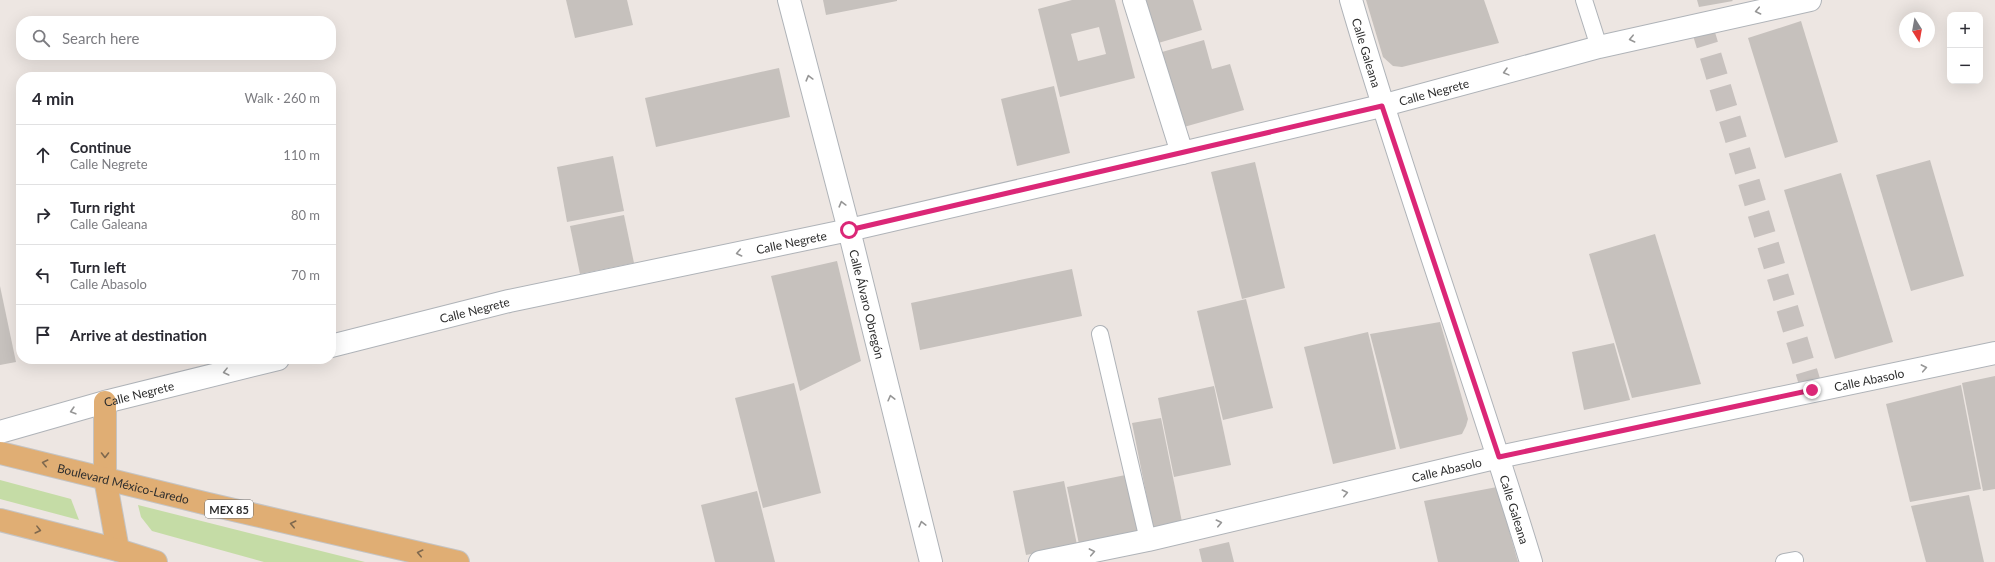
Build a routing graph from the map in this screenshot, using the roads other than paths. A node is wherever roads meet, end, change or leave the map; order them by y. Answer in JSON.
{"nodes":[{"id":1,"x":789,"y":0,"type":"edge"},
{"id":2,"x":1134,"y":0,"type":"edge"},
{"id":3,"x":1351,"y":0,"type":"edge"},
{"id":4,"x":1584,"y":0,"type":"edge"},
{"id":5,"x":1810,"y":0,"type":"edge"},
{"id":6,"x":1599,"y":47,"type":"junction"},
{"id":7,"x":1382,"y":106,"type":"junction"},
{"id":8,"x":1182,"y":153,"type":"junction"},
{"id":9,"x":849,"y":230,"type":"junction"},
{"id":10,"x":1100,"y":334,"type":"dead end"},
{"id":11,"x":336,"y":345,"type":"edge"},
{"id":12,"x":1995,"y":354,"type":"edge"},
{"id":13,"x":258,"y":364,"type":"edge"},
{"id":14,"x":105,"y":402,"type":"junction"},
{"id":15,"x":0,"y":432,"type":"edge"},
{"id":16,"x":0,"y":453,"type":"edge"},
{"id":17,"x":1499,"y":457,"type":"junction"},
{"id":18,"x":105,"y":478,"type":"junction"},
{"id":19,"x":0,"y":520,"type":"edge"},
{"id":20,"x":1148,"y":540,"type":"junction"},
{"id":21,"x":118,"y":550,"type":"junction"},
{"id":22,"x":156,"y":562,"type":"edge"},
{"id":23,"x":458,"y":562,"type":"edge"},
{"id":24,"x":931,"y":562,"type":"edge"},
{"id":25,"x":1040,"y":562,"type":"edge"},
{"id":26,"x":1531,"y":562,"type":"edge"}],
"edges":[{"from":9,"to":1,"type":"street","name":"Calle Álvaro Obregón","one_way":true},
{"from":2,"to":8,"type":"street"},
{"from":3,"to":7,"type":"street","name":"Calle Galeana"},
{"from":4,"to":6,"type":"lane"},
{"from":5,"to":6,"type":"street","name":"Calle Negrete","one_way":true},
{"from":6,"to":7,"type":"street","name":"Calle Negrete","one_way":true},
{"from":7,"to":8,"type":"street","name":"Calle Negrete"},
{"from":7,"to":17,"type":"street","name":"Calle Galeana"},
{"from":8,"to":9,"type":"street","name":"Calle Negrete"},
{"from":9,"to":11,"type":"street","name":"Calle Negrete","one_way":true},
{"from":24,"to":9,"type":"street","name":"Calle Álvaro Obregón","one_way":true},
{"from":10,"to":20,"type":"lane"},
{"from":17,"to":12,"type":"street","name":"Calle Abasolo","one_way":true},
{"from":13,"to":14,"type":"street","name":"Calle Negrete","one_way":true},
{"from":14,"to":15,"type":"street","name":"Calle Negrete","one_way":true},
{"from":14,"to":18,"type":"main road","one_way":true},
{"from":18,"to":16,"type":"main road","name":"Boulevard México-Laredo","number":"MEX 85","one_way":true},
{"from":20,"to":17,"type":"street","name":"Calle Abasolo","one_way":true},
{"from":17,"to":26,"type":"street","name":"Calle Galeana"},
{"from":18,"to":21,"type":"main road"},
{"from":23,"to":18,"type":"main road","name":"Boulevard México-Laredo","number":"MEX 85","one_way":true},
{"from":19,"to":21,"type":"main road","one_way":true},
{"from":25,"to":20,"type":"street","name":"Calle Abasolo","one_way":true},
{"from":21,"to":22,"type":"main road"}]}
